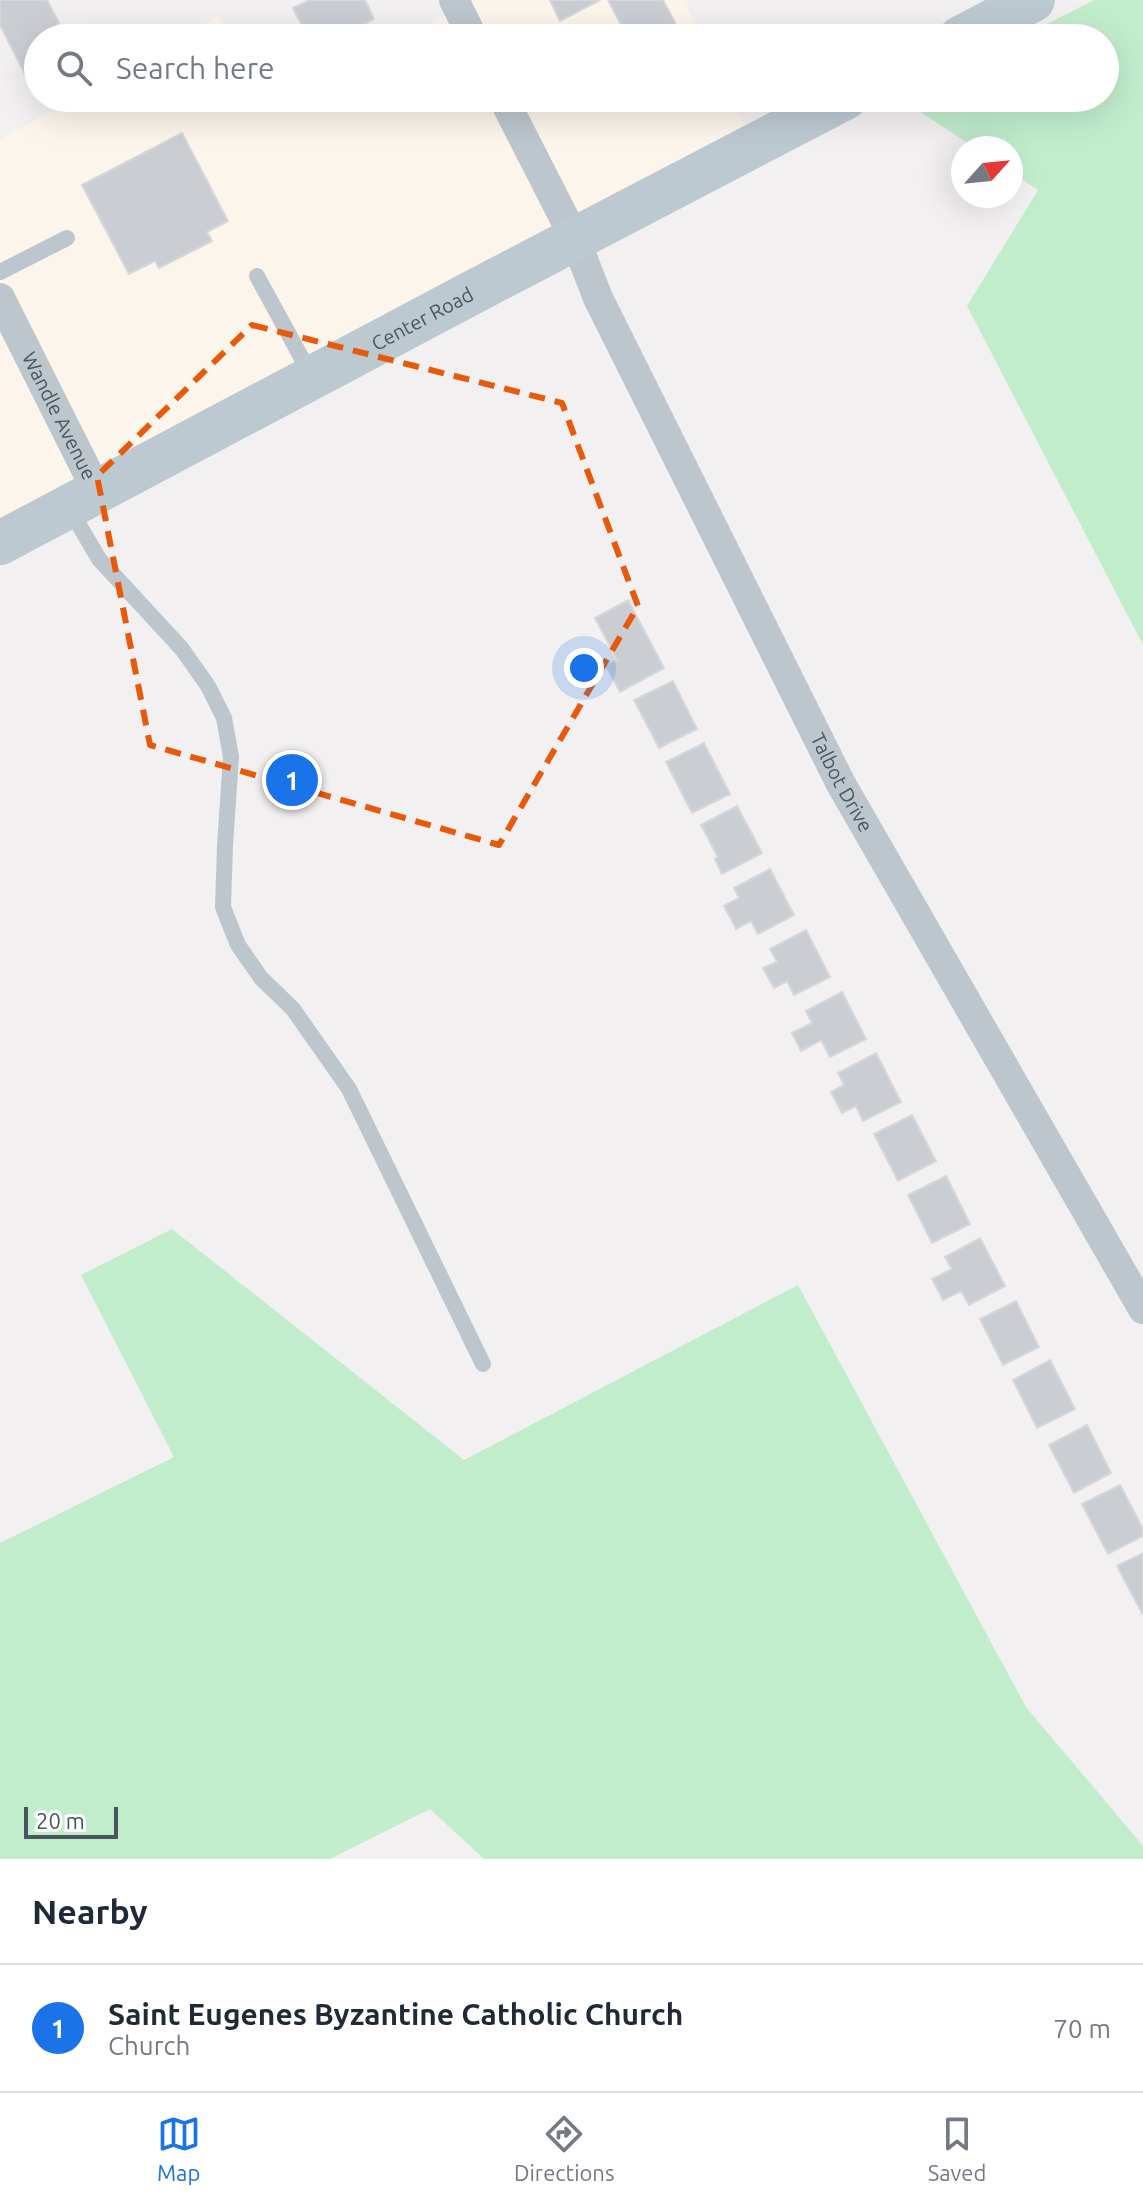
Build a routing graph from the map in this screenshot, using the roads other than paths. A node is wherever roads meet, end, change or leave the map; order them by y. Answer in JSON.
{"nodes":[{"id":1,"x":454,"y":0,"type":"edge"},
{"id":2,"x":1033,"y":0,"type":"edge"},
{"id":3,"x":466,"y":24,"type":"edge"},
{"id":4,"x":987,"y":24,"type":"edge"},
{"id":5,"x":510,"y":112,"type":"edge"},
{"id":6,"x":818,"y":112,"type":"edge"},
{"id":7,"x":67,"y":238,"type":"dead end"},
{"id":8,"x":575,"y":239,"type":"junction"},
{"id":9,"x":0,"y":272,"type":"edge"},
{"id":10,"x":257,"y":276,"type":"dead end"},
{"id":11,"x":0,"y":298,"type":"edge"},
{"id":12,"x":312,"y":377,"type":"junction"},
{"id":13,"x":83,"y":499,"type":"junction"},
{"id":14,"x":0,"y":543,"type":"edge"},
{"id":15,"x":1143,"y":1309,"type":"edge"},
{"id":16,"x":483,"y":1364,"type":"dead end"}],
"edges":[{"from":1,"to":3,"type":"street"},
{"from":2,"to":4,"type":"main road"},
{"from":5,"to":8,"type":"street","name":"Talbot Drive"},
{"from":6,"to":8,"type":"main road","name":"Center Road"},
{"from":7,"to":9,"type":"lane"},
{"from":8,"to":12,"type":"main road","name":"Center Road"},
{"from":8,"to":15,"type":"street","name":"Talbot Drive"},
{"from":10,"to":12,"type":"lane"},
{"from":11,"to":13,"type":"street","name":"Wandle Avenue"},
{"from":12,"to":13,"type":"main road","name":"Center Road"},
{"from":13,"to":14,"type":"main road","name":"Center Road"},
{"from":13,"to":16,"type":"lane"}]}
